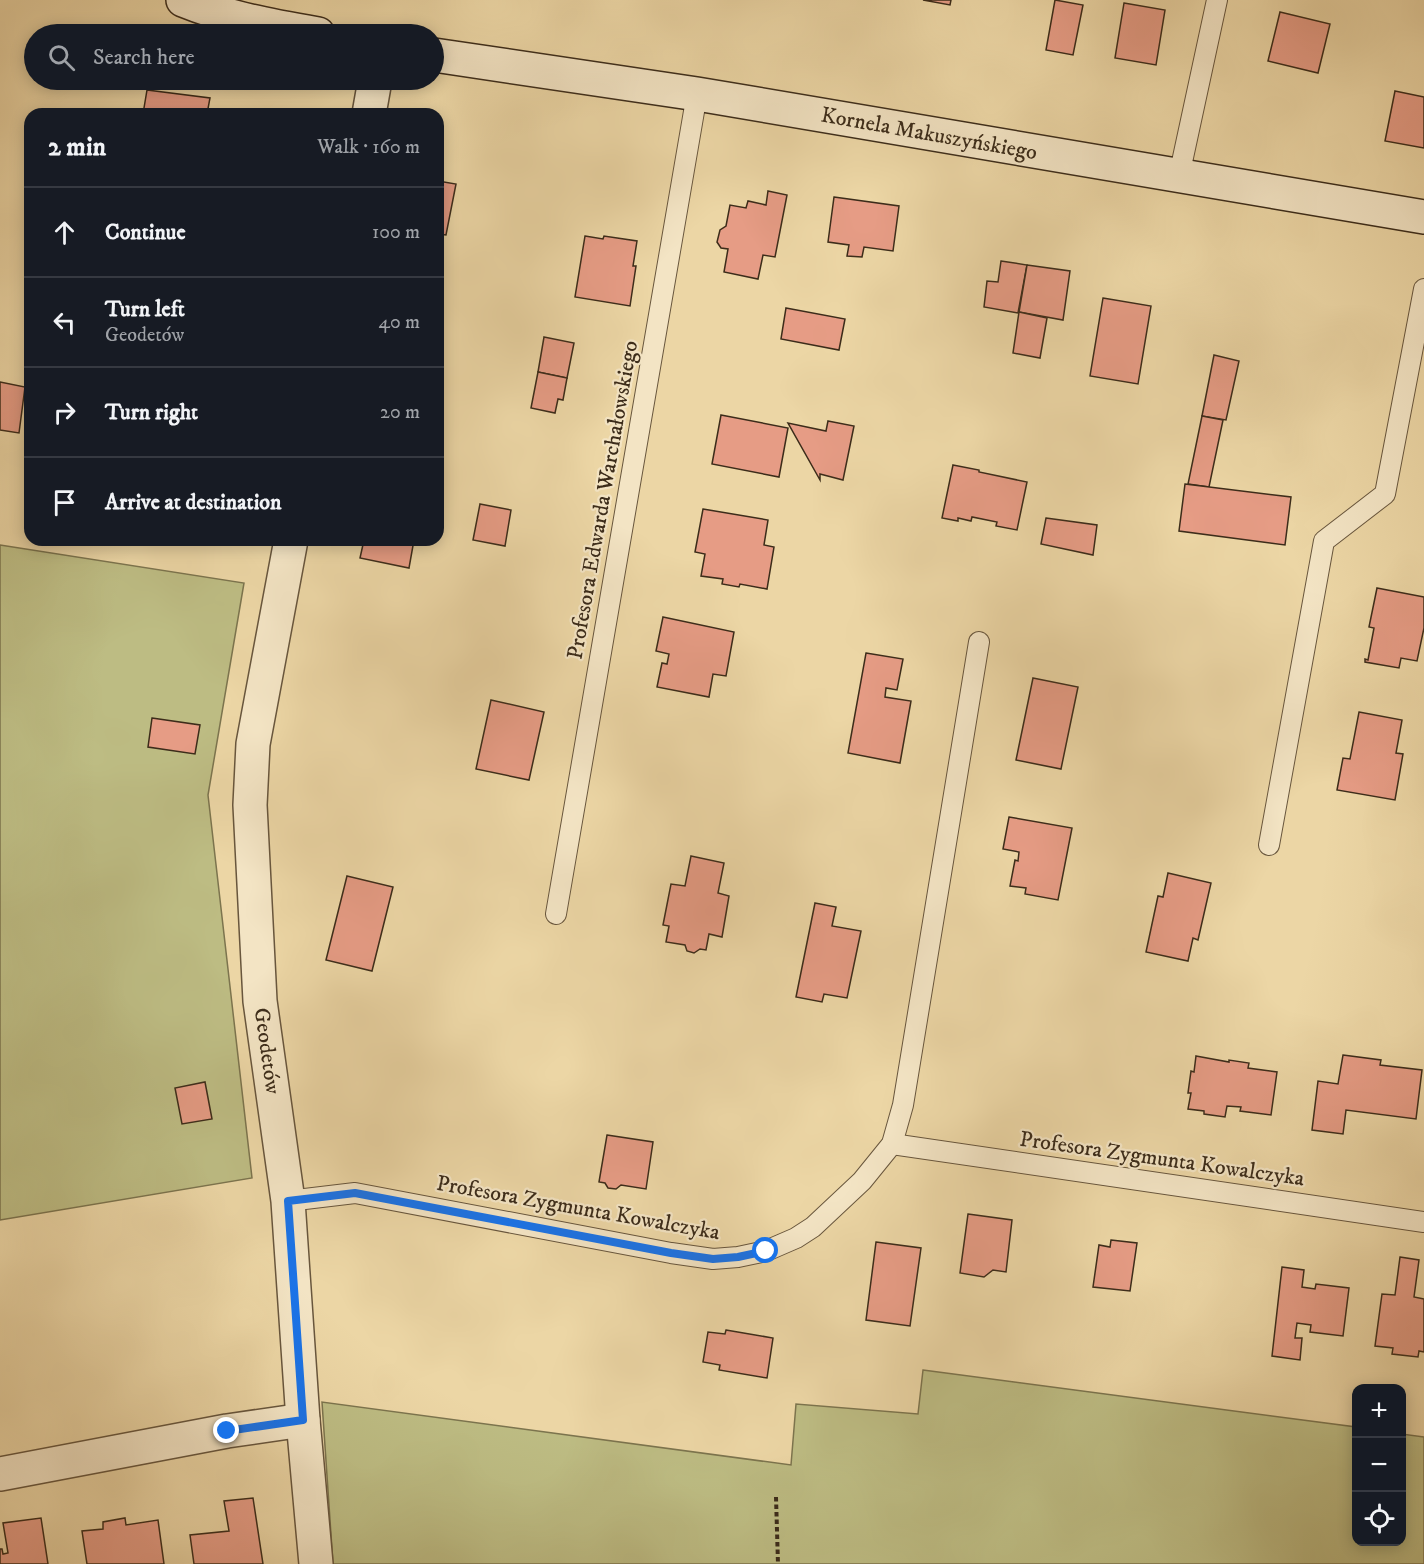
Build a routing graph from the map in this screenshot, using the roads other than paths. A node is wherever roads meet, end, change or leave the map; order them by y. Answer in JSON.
{"nodes":[{"id":1,"x":183,"y":0,"type":"edge"},
{"id":2,"x":1217,"y":0,"type":"edge"},
{"id":3,"x":265,"y":24,"type":"edge"},
{"id":4,"x":444,"y":56,"type":"edge"},
{"id":5,"x":373,"y":90,"type":"edge"},
{"id":6,"x":697,"y":94,"type":"junction"},
{"id":7,"x":370,"y":108,"type":"edge"},
{"id":8,"x":1179,"y":176,"type":"junction"},
{"id":9,"x":1424,"y":217,"type":"edge"},
{"id":10,"x":1424,"y":289,"type":"edge"},
{"id":11,"x":290,"y":546,"type":"edge"},
{"id":12,"x":979,"y":642,"type":"dead end"},
{"id":13,"x":1269,"y":845,"type":"dead end"},
{"id":14,"x":556,"y":914,"type":"dead end"},
{"id":15,"x":892,"y":1144,"type":"junction"},
{"id":16,"x":288,"y":1201,"type":"junction"},
{"id":17,"x":1424,"y":1222,"type":"edge"},
{"id":18,"x":303,"y":1420,"type":"junction"},
{"id":19,"x":0,"y":1474,"type":"edge"},
{"id":20,"x":316,"y":1564,"type":"edge"}],
"edges":[{"from":1,"to":3,"type":"street"},
{"from":2,"to":8,"type":"lane"},
{"from":4,"to":6,"type":"street","name":"Kornela Makuszyńskiego"},
{"from":5,"to":7,"type":"street"},
{"from":6,"to":8,"type":"street","name":"Kornela Makuszyńskiego"},
{"from":6,"to":14,"type":"lane","name":"Profesora Edwarda Warchałowskiego"},
{"from":8,"to":9,"type":"street","name":"Kornela Makuszyńskiego"},
{"from":10,"to":13,"type":"lane"},
{"from":11,"to":16,"type":"street","name":"Geodetów"},
{"from":12,"to":15,"type":"lane","name":"Profesora Zygmunta Kowalczyka"},
{"from":15,"to":16,"type":"lane","name":"Profesora Zygmunta Kowalczyka"},
{"from":15,"to":17,"type":"lane","name":"Profesora Zygmunta Kowalczyka"},
{"from":16,"to":18,"type":"street","name":"Geodetów"},
{"from":18,"to":19,"type":"street"},
{"from":18,"to":20,"type":"street","name":"Geodetów"}]}
